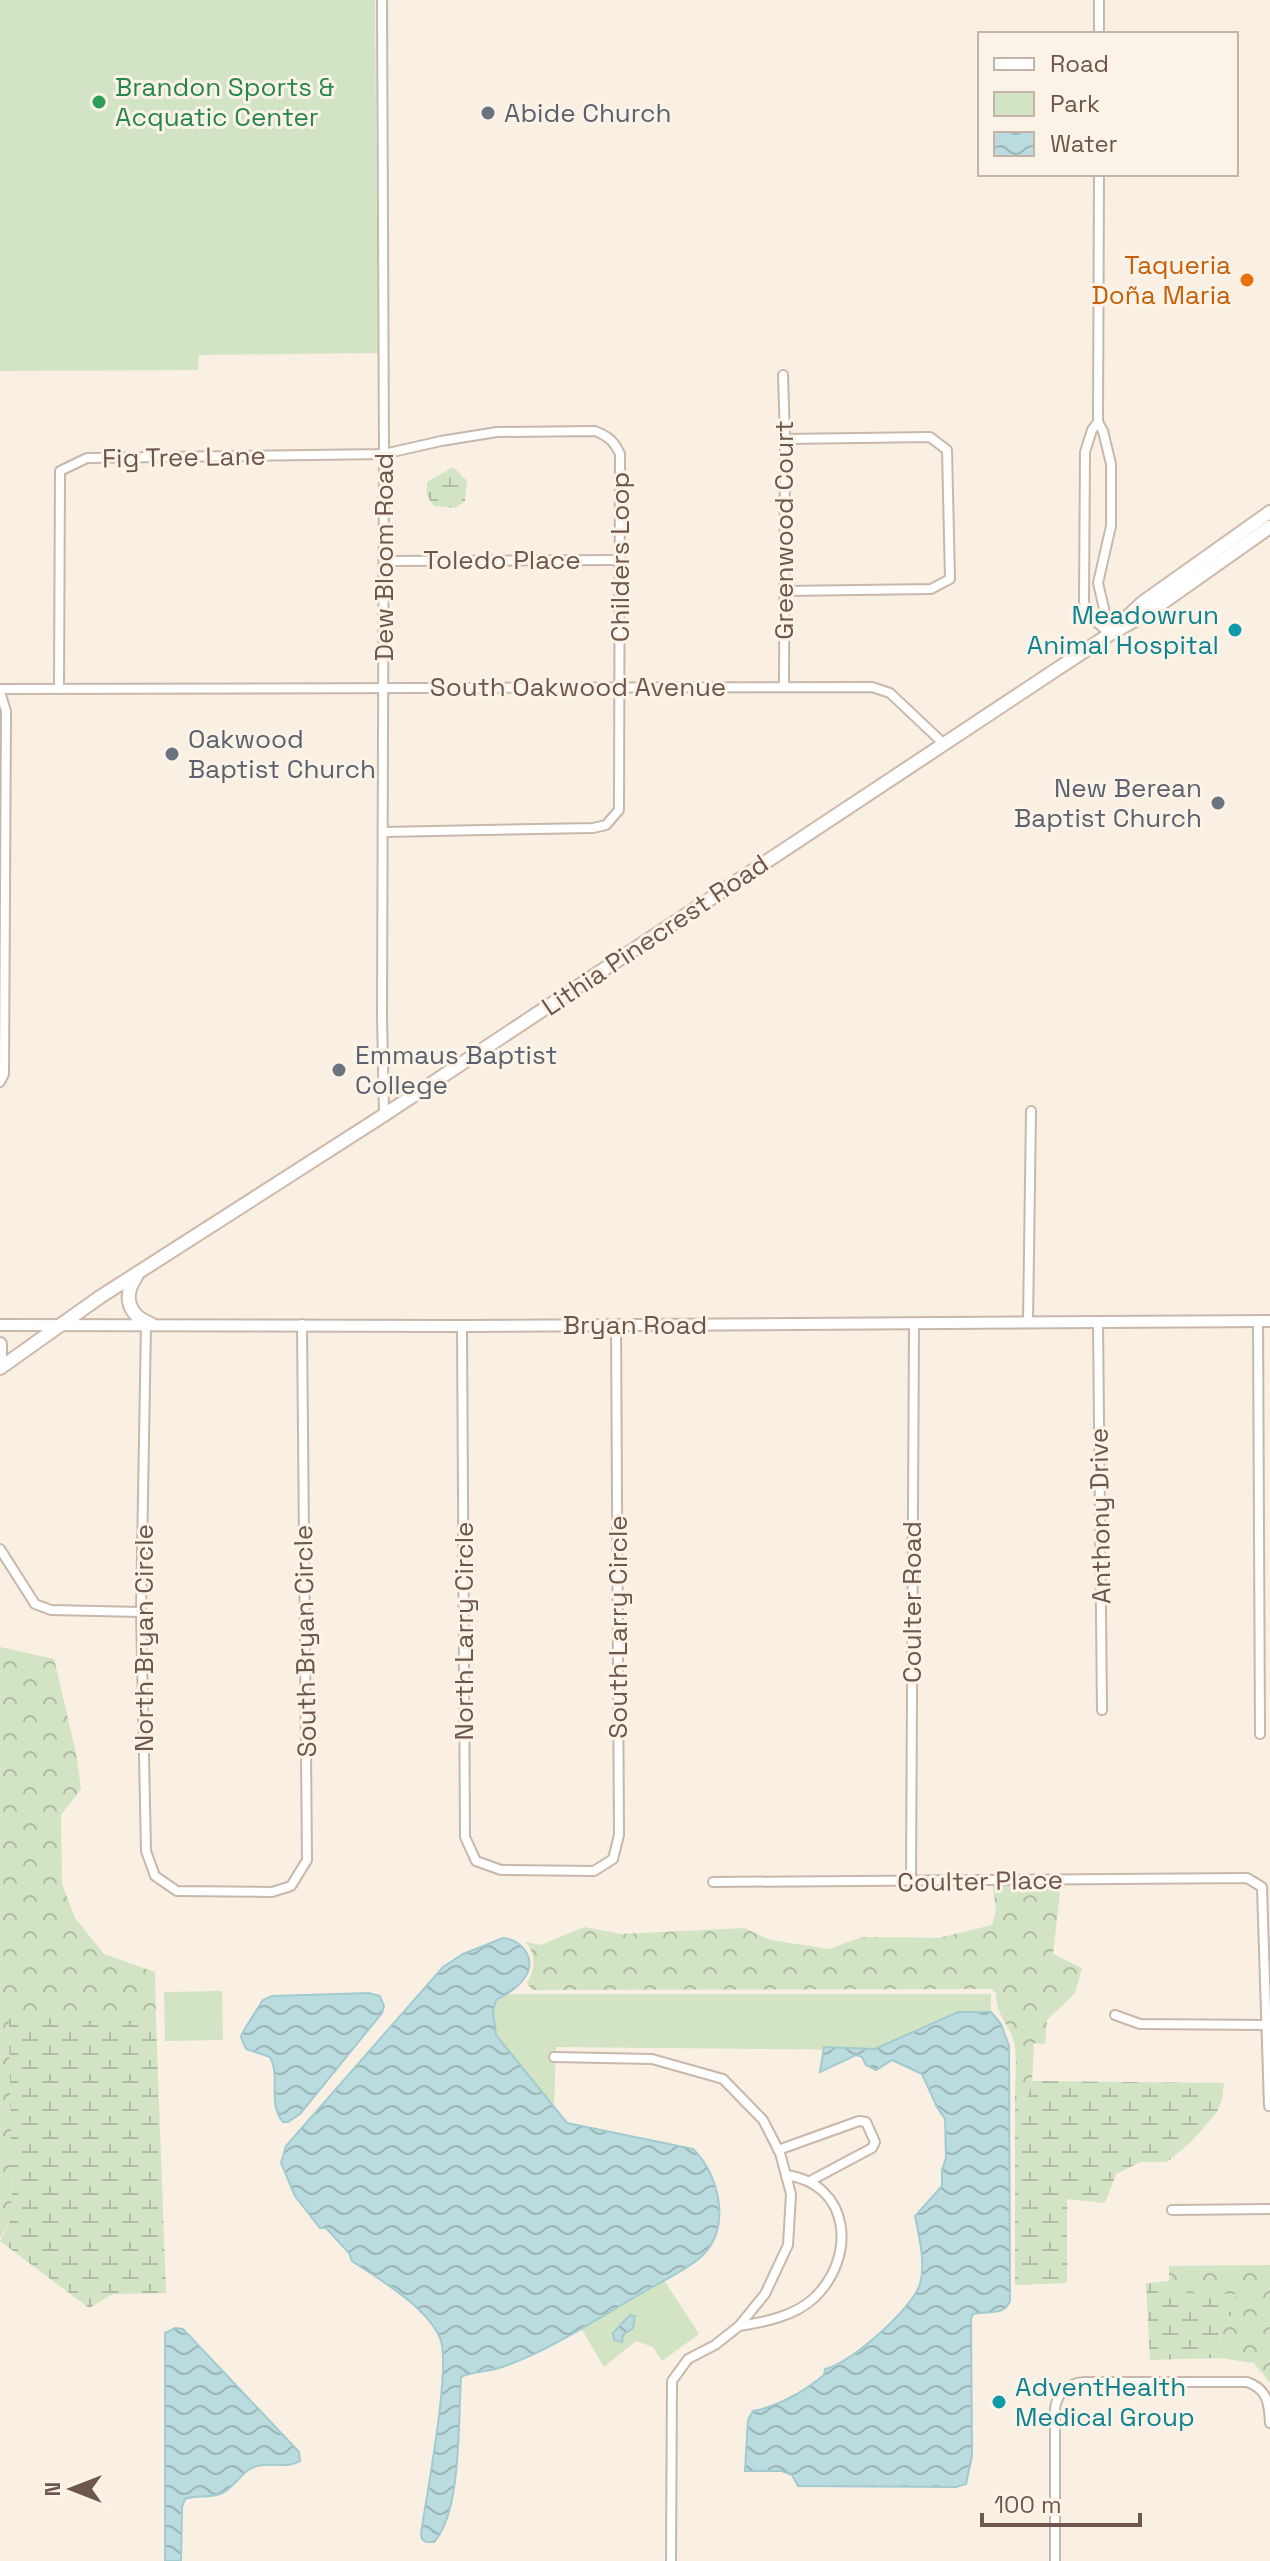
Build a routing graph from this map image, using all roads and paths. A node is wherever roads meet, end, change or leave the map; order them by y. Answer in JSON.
{"nodes":[{"id":1,"x":382,"y":0,"type":"edge"},
{"id":2,"x":1099,"y":0,"type":"edge"},
{"id":3,"x":1099,"y":32,"type":"edge"},
{"id":4,"x":1099,"y":176,"type":"edge"},
{"id":5,"x":783,"y":375,"type":"dead end"},
{"id":6,"x":1098,"y":422,"type":"junction"},
{"id":7,"x":785,"y":439,"type":"junction"},
{"id":8,"x":384,"y":454,"type":"junction"},
{"id":9,"x":1270,"y":512,"type":"edge"},
{"id":10,"x":1270,"y":527,"type":"edge"},
{"id":11,"x":1239,"y":536,"type":"junction"},
{"id":12,"x":1228,"y":559,"type":"junction"},
{"id":13,"x":620,"y":560,"type":"junction"},
{"id":14,"x":384,"y":561,"type":"junction"},
{"id":15,"x":783,"y":591,"type":"junction"},
{"id":16,"x":1110,"y":634,"type":"junction"},
{"id":17,"x":619,"y":686,"type":"junction"},
{"id":18,"x":784,"y":686,"type":"junction"},
{"id":19,"x":383,"y":688,"type":"junction"},
{"id":20,"x":59,"y":689,"type":"junction"},
{"id":21,"x":0,"y":691,"type":"edge"},
{"id":22,"x":944,"y":744,"type":"junction"},
{"id":23,"x":2,"y":812,"type":"edge"},
{"id":24,"x":383,"y":832,"type":"junction"},
{"id":25,"x":0,"y":1082,"type":"edge"},
{"id":26,"x":1031,"y":1111,"type":"dead end"},
{"id":27,"x":384,"y":1115,"type":"junction"},
{"id":28,"x":141,"y":1271,"type":"junction"},
{"id":29,"x":1258,"y":1321,"type":"junction"},
{"id":30,"x":1270,"y":1321,"type":"edge"},
{"id":31,"x":914,"y":1323,"type":"junction"},
{"id":32,"x":1028,"y":1323,"type":"junction"},
{"id":33,"x":1098,"y":1323,"type":"junction"},
{"id":34,"x":148,"y":1324,"type":"junction"},
{"id":35,"x":302,"y":1324,"type":"junction"},
{"id":36,"x":0,"y":1325,"type":"edge"},
{"id":37,"x":63,"y":1325,"type":"junction"},
{"id":38,"x":616,"y":1325,"type":"junction"},
{"id":39,"x":462,"y":1326,"type":"junction"},
{"id":40,"x":0,"y":1344,"type":"edge"},
{"id":41,"x":0,"y":1366,"type":"edge"},
{"id":42,"x":0,"y":1549,"type":"edge"},
{"id":43,"x":141,"y":1612,"type":"junction"},
{"id":44,"x":1102,"y":1710,"type":"dead end"},
{"id":45,"x":1260,"y":1734,"type":"dead end"},
{"id":46,"x":547,"y":1870,"type":"joint"},
{"id":47,"x":713,"y":1882,"type":"dead end"},
{"id":48,"x":911,"y":1882,"type":"junction"},
{"id":49,"x":225,"y":1891,"type":"joint"},
{"id":50,"x":1115,"y":2015,"type":"dead end"},
{"id":51,"x":1267,"y":2025,"type":"junction"},
{"id":52,"x":554,"y":2057,"type":"dead end"},
{"id":53,"x":1269,"y":2106,"type":"edge"},
{"id":54,"x":778,"y":2150,"type":"junction"},
{"id":55,"x":786,"y":2175,"type":"junction"},
{"id":56,"x":810,"y":2181,"type":"junction"},
{"id":57,"x":1270,"y":2209,"type":"edge"},
{"id":58,"x":1172,"y":2210,"type":"dead end"},
{"id":59,"x":739,"y":2326,"type":"junction"},
{"id":60,"x":1270,"y":2423,"type":"edge"},
{"id":61,"x":671,"y":2561,"type":"edge"},
{"id":62,"x":1055,"y":2561,"type":"edge"}],
"edges":[{"from":1,"to":8,"type":"street","name":"Dew Bloom Road"},
{"from":2,"to":3,"type":"street"},
{"from":4,"to":6,"type":"street"},
{"from":5,"to":7,"type":"street","name":"Greenwood Court"},
{"from":6,"to":16,"type":"street"},
{"from":6,"to":16,"type":"street"},
{"from":7,"to":15,"type":"street","name":"Greenwood Court"},
{"from":7,"to":15,"type":"street"},
{"from":8,"to":13,"type":"street","name":"Childers Loop"},
{"from":8,"to":14,"type":"street","name":"Dew Bloom Road"},
{"from":8,"to":20,"type":"street","name":"Fig Tree Lane"},
{"from":9,"to":11,"type":"main road","name":"Lithia Pinecrest Road"},
{"from":10,"to":12,"type":"main road","name":"Lithia Pinecrest Road"},
{"from":11,"to":12,"type":"main road"},
{"from":11,"to":16,"type":"main road","name":"Lithia Pinecrest Road"},
{"from":12,"to":16,"type":"main road","name":"Lithia Pinecrest Road"},
{"from":13,"to":14,"type":"street","name":"Toledo Place"},
{"from":13,"to":17,"type":"street","name":"Childers Loop"},
{"from":14,"to":19,"type":"street","name":"Dew Bloom Road"},
{"from":15,"to":18,"type":"street","name":"Greenwood Court"},
{"from":16,"to":22,"type":"main road","name":"Lithia Pinecrest Road"},
{"from":17,"to":18,"type":"street","name":"South Oakwood Avenue"},
{"from":17,"to":19,"type":"street","name":"South Oakwood Avenue"},
{"from":17,"to":24,"type":"street","name":"Childers Loop"},
{"from":18,"to":22,"type":"street","name":"South Oakwood Avenue"},
{"from":19,"to":20,"type":"street","name":"South Oakwood Avenue"},
{"from":19,"to":24,"type":"street","name":"Dew Bloom Road"},
{"from":20,"to":21,"type":"street","name":"South Oakwood Avenue"},
{"from":21,"to":23,"type":"street"},
{"from":22,"to":27,"type":"main road","name":"Lithia Pinecrest Road"},
{"from":23,"to":25,"type":"street"},
{"from":24,"to":27,"type":"street","name":"Dew Bloom Road"},
{"from":26,"to":32,"type":"street"},
{"from":27,"to":28,"type":"main road","name":"Lithia Pinecrest Road"},
{"from":28,"to":34,"type":"main road"},
{"from":28,"to":37,"type":"main road","name":"Lithia Pinecrest Road"},
{"from":29,"to":30,"type":"street","name":"Bryan Road"},
{"from":29,"to":33,"type":"street","name":"Bryan Road"},
{"from":29,"to":45,"type":"street"},
{"from":31,"to":32,"type":"street","name":"Bryan Road"},
{"from":31,"to":38,"type":"street","name":"Bryan Road"},
{"from":31,"to":48,"type":"street","name":"Coulter Road"},
{"from":32,"to":33,"type":"street","name":"Bryan Road"},
{"from":33,"to":44,"type":"street","name":"Anthony Drive"},
{"from":34,"to":35,"type":"street","name":"Bryan Road"},
{"from":34,"to":37,"type":"street","name":"Bryan Road"},
{"from":34,"to":43,"type":"street","name":"North Bryan Circle"},
{"from":35,"to":39,"type":"street","name":"Bryan Road"},
{"from":35,"to":49,"type":"street","name":"South Bryan Circle"},
{"from":36,"to":37,"type":"street","name":"Bryan Road"},
{"from":37,"to":41,"type":"main road","name":"Lithia Pinecrest Road"},
{"from":38,"to":39,"type":"street","name":"Bryan Road"},
{"from":38,"to":46,"type":"street","name":"South Larry Circle"},
{"from":39,"to":46,"type":"street","name":"North Larry Circle"},
{"from":40,"to":41,"type":"main road"},
{"from":42,"to":43,"type":"street"},
{"from":43,"to":49,"type":"street","name":"North Bryan Circle"},
{"from":47,"to":48,"type":"street","name":"Coulter Place"},
{"from":48,"to":51,"type":"street","name":"Coulter Place"},
{"from":50,"to":51,"type":"street"},
{"from":51,"to":53,"type":"street"},
{"from":52,"to":54,"type":"street"},
{"from":54,"to":55,"type":"street"},
{"from":54,"to":56,"type":"street"},
{"from":55,"to":56,"type":"street"},
{"from":55,"to":59,"type":"street"},
{"from":56,"to":59,"type":"street"},
{"from":57,"to":58,"type":"street"},
{"from":59,"to":61,"type":"street"},
{"from":60,"to":62,"type":"street"}]}
